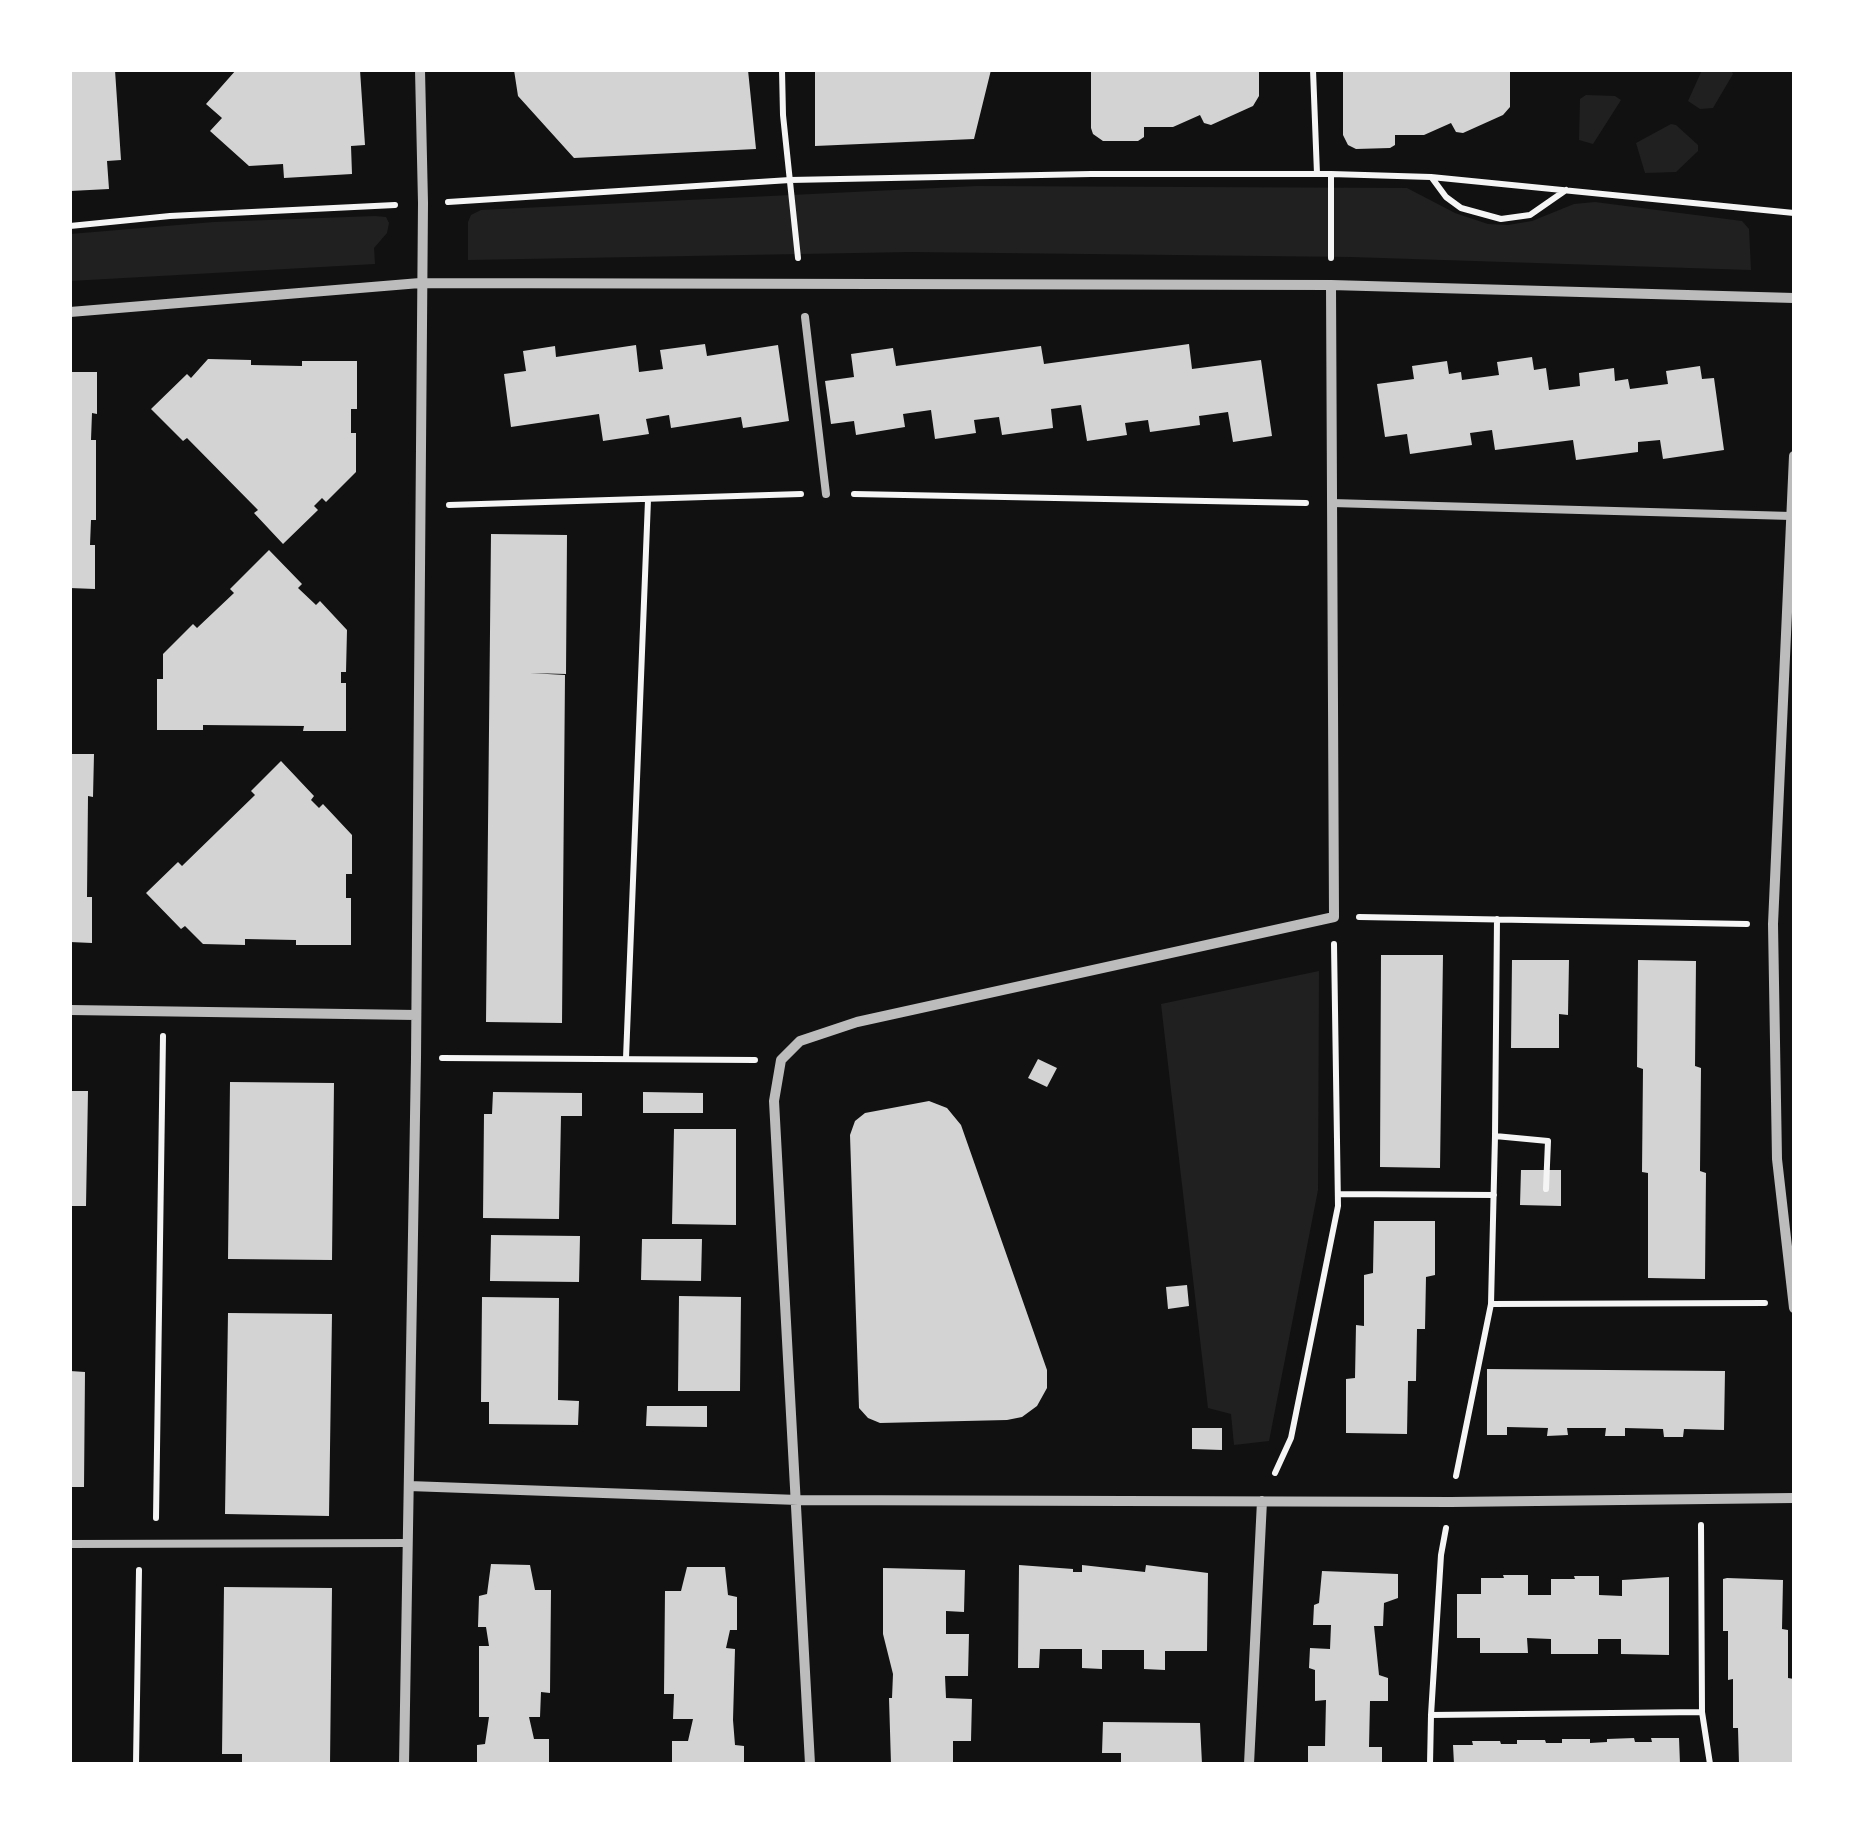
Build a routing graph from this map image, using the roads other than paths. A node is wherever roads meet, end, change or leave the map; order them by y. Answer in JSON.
{"nodes":[{"id":1,"x":420,"y":70,"type":"edge"},
{"id":2,"x":420,"y":283,"type":"junction"},
{"id":3,"x":1331,"y":285,"type":"junction"},
{"id":4,"x":1794,"y":290,"type":"edge"},
{"id":5,"x":1794,"y":299,"type":"edge"},
{"id":6,"x":70,"y":312,"type":"edge"},
{"id":7,"x":804,"y":317,"type":"dead end"},
{"id":8,"x":1794,"y":456,"type":"edge"},
{"id":9,"x":826,"y":494,"type":"road end"},
{"id":10,"x":1332,"y":504,"type":"junction"},
{"id":11,"x":1791,"y":516,"type":"junction"},
{"id":12,"x":70,"y":1010,"type":"edge"},
{"id":13,"x":416,"y":1015,"type":"junction"},
{"id":14,"x":1794,"y":1305,"type":"edge"},
{"id":15,"x":409,"y":1486,"type":"junction"},
{"id":16,"x":1794,"y":1498,"type":"edge"},
{"id":17,"x":798,"y":1500,"type":"junction"},
{"id":18,"x":1262,"y":1501,"type":"junction"},
{"id":19,"x":408,"y":1543,"type":"junction"},
{"id":20,"x":70,"y":1544,"type":"edge"},
{"id":21,"x":404,"y":1764,"type":"edge"},
{"id":22,"x":810,"y":1764,"type":"edge"},
{"id":23,"x":1250,"y":1764,"type":"edge"}],
"edges":[{"from":1,"to":2,"type":"street"},
{"from":2,"to":3,"type":"street"},
{"from":2,"to":6,"type":"street"},
{"from":2,"to":13,"type":"street"},
{"from":3,"to":5,"type":"street"},
{"from":3,"to":10,"type":"street"},
{"from":4,"to":5,"type":"street"},
{"from":7,"to":9,"type":"lane"},
{"from":8,"to":11,"type":"street"},
{"from":10,"to":11,"type":"lane"},
{"from":10,"to":17,"type":"street"},
{"from":11,"to":14,"type":"street"},
{"from":12,"to":13,"type":"street"},
{"from":13,"to":15,"type":"street"},
{"from":15,"to":17,"type":"street"},
{"from":15,"to":19,"type":"street"},
{"from":16,"to":18,"type":"street"},
{"from":17,"to":18,"type":"street"},
{"from":17,"to":22,"type":"street"},
{"from":18,"to":23,"type":"street"},
{"from":19,"to":20,"type":"lane"},
{"from":19,"to":21,"type":"street"}]}
